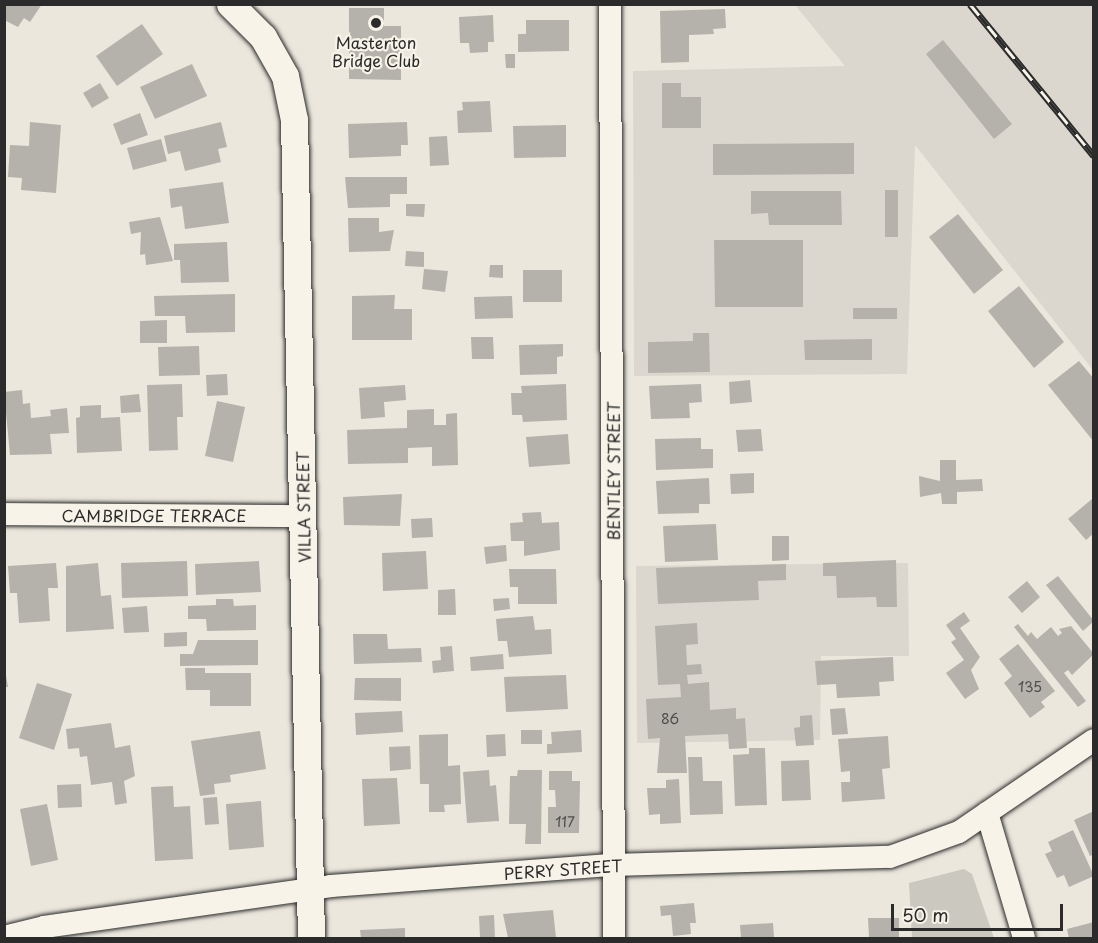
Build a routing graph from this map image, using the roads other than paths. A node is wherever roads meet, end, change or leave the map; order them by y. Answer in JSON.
{"nodes":[{"id":1,"x":230,"y":4,"type":"edge"},
{"id":2,"x":610,"y":4,"type":"edge"},
{"id":3,"x":4,"y":514,"type":"edge"},
{"id":4,"x":303,"y":516,"type":"junction"},
{"id":5,"x":1094,"y":740,"type":"edge"},
{"id":6,"x":987,"y":813,"type":"junction"},
{"id":7,"x":613,"y":865,"type":"junction"},
{"id":8,"x":310,"y":889,"type":"junction"},
{"id":9,"x":4,"y":937,"type":"edge"},
{"id":10,"x":311,"y":939,"type":"edge"},
{"id":11,"x":614,"y":939,"type":"edge"},
{"id":12,"x":1024,"y":939,"type":"edge"}],
"edges":[{"from":1,"to":4,"type":"street","name":"VILLA STREET"},
{"from":2,"to":7,"type":"street","name":"BENTLEY STREET"},
{"from":3,"to":4,"type":"street","name":"CAMBRIDGE TERRACE"},
{"from":4,"to":8,"type":"street","name":"VILLA STREET"},
{"from":5,"to":6,"type":"street","name":"PERRY STREET"},
{"from":6,"to":7,"type":"street","name":"PERRY STREET"},
{"from":6,"to":12,"type":"street"},
{"from":7,"to":8,"type":"street","name":"PERRY STREET"},
{"from":7,"to":11,"type":"street","name":"BENTLEY STREET"},
{"from":8,"to":9,"type":"street","name":"PERRY STREET"},
{"from":8,"to":10,"type":"street","name":"VILLA STREET"}]}
